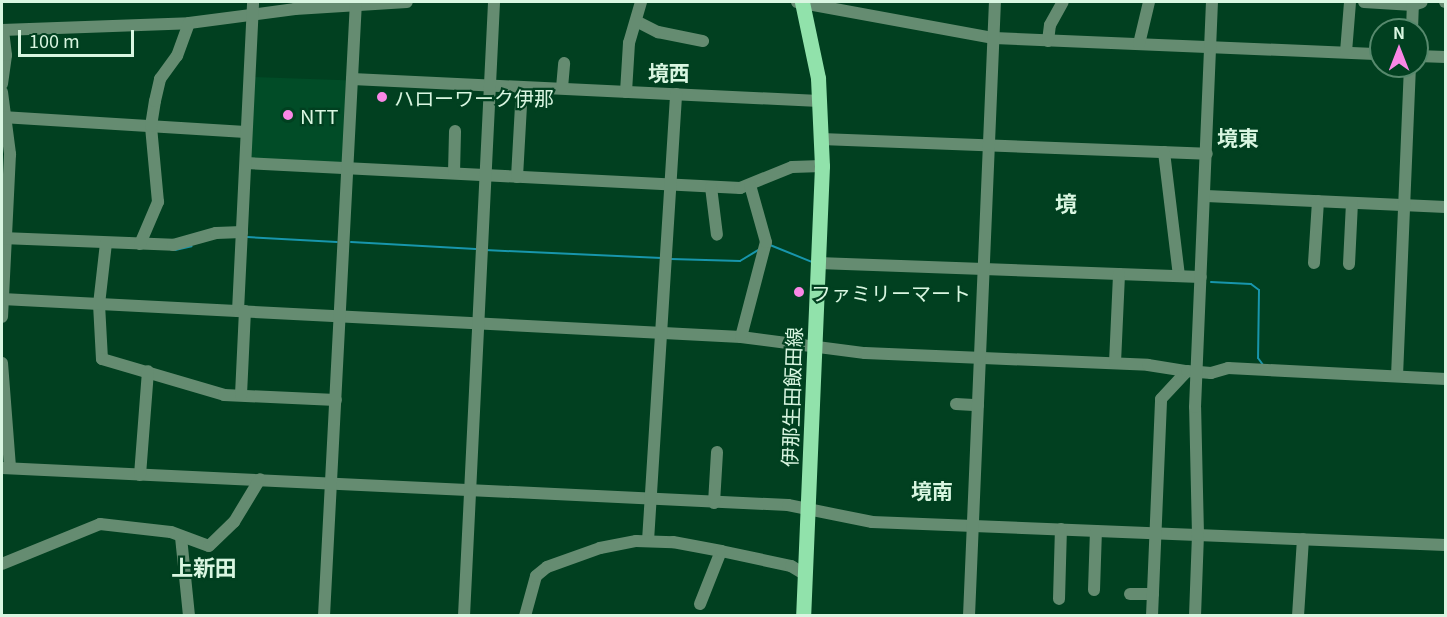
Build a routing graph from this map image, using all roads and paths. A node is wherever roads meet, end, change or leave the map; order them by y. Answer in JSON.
{"nodes":[{"id":1,"x":253,"y":2,"type":"edge"},
{"id":2,"x":407,"y":2,"type":"edge"},
{"id":3,"x":494,"y":2,"type":"edge"},
{"id":4,"x":641,"y":2,"type":"edge"},
{"id":5,"x":800,"y":2,"type":"edge"},
{"id":6,"x":994,"y":2,"type":"edge"},
{"id":7,"x":1063,"y":2,"type":"edge"},
{"id":8,"x":1149,"y":2,"type":"edge"},
{"id":9,"x":1212,"y":2,"type":"edge"},
{"id":10,"x":1350,"y":2,"type":"edge"},
{"id":11,"x":1364,"y":2,"type":"edge"},
{"id":12,"x":356,"y":3,"type":"edge"},
{"id":13,"x":1418,"y":3,"type":"edge"},
{"id":14,"x":253,"y":15,"type":"junction"},
{"id":15,"x":1415,"y":18,"type":"edge"},
{"id":16,"x":636,"y":21,"type":"junction"},
{"id":17,"x":189,"y":23,"type":"junction"},
{"id":18,"x":2,"y":30,"type":"edge"},
{"id":19,"x":994,"y":38,"type":"junction"},
{"id":20,"x":703,"y":41,"type":"dead end"},
{"id":21,"x":1048,"y":41,"type":"junction"},
{"id":22,"x":1139,"y":44,"type":"junction"},
{"id":23,"x":1213,"y":47,"type":"junction"},
{"id":24,"x":1346,"y":52,"type":"junction"},
{"id":25,"x":1369,"y":53,"type":"edge"},
{"id":26,"x":1429,"y":56,"type":"edge"},
{"id":27,"x":1446,"y":57,"type":"edge"},
{"id":28,"x":564,"y":63,"type":"dead end"},
{"id":29,"x":1410,"y":78,"type":"edge"},
{"id":30,"x":352,"y":80,"type":"junction"},
{"id":31,"x":2,"y":84,"type":"edge"},
{"id":32,"x":491,"y":85,"type":"junction"},
{"id":33,"x":522,"y":87,"type":"junction"},
{"id":34,"x":562,"y":88,"type":"junction"},
{"id":35,"x":2,"y":92,"type":"edge"},
{"id":36,"x":626,"y":92,"type":"junction"},
{"id":37,"x":676,"y":94,"type":"junction"},
{"id":38,"x":819,"y":102,"type":"junction"},
{"id":39,"x":2,"y":117,"type":"edge"},
{"id":40,"x":152,"y":126,"type":"junction"},
{"id":41,"x":455,"y":130,"type":"dead end"},
{"id":42,"x":246,"y":132,"type":"junction"},
{"id":43,"x":821,"y":139,"type":"junction"},
{"id":44,"x":990,"y":144,"type":"junction"},
{"id":45,"x":1164,"y":152,"type":"junction"},
{"id":46,"x":1207,"y":154,"type":"junction"},
{"id":47,"x":246,"y":163,"type":"junction"},
{"id":48,"x":822,"y":166,"type":"junction"},
{"id":49,"x":348,"y":168,"type":"junction"},
{"id":50,"x":454,"y":173,"type":"junction"},
{"id":51,"x":487,"y":175,"type":"junction"},
{"id":52,"x":517,"y":177,"type":"junction"},
{"id":53,"x":668,"y":185,"type":"junction"},
{"id":54,"x":750,"y":185,"type":"junction"},
{"id":55,"x":711,"y":188,"type":"junction"},
{"id":56,"x":1206,"y":196,"type":"junction"},
{"id":57,"x":1318,"y":201,"type":"junction"},
{"id":58,"x":1352,"y":203,"type":"junction"},
{"id":59,"x":1405,"y":205,"type":"junction"},
{"id":60,"x":1446,"y":207,"type":"edge"},
{"id":61,"x":242,"y":235,"type":"junction"},
{"id":62,"x":717,"y":235,"type":"dead end"},
{"id":63,"x":4,"y":240,"type":"edge"},
{"id":64,"x":140,"y":244,"type":"junction"},
{"id":65,"x":106,"y":246,"type":"junction"},
{"id":66,"x":818,"y":263,"type":"junction"},
{"id":67,"x":1314,"y":263,"type":"dead end"},
{"id":68,"x":1349,"y":264,"type":"dead end"},
{"id":69,"x":984,"y":271,"type":"junction"},
{"id":70,"x":1179,"y":276,"type":"junction"},
{"id":71,"x":1119,"y":277,"type":"junction"},
{"id":72,"x":1201,"y":277,"type":"junction"},
{"id":73,"x":2,"y":299,"type":"edge"},
{"id":74,"x":99,"y":304,"type":"junction"},
{"id":75,"x":242,"y":311,"type":"junction"},
{"id":76,"x":341,"y":314,"type":"junction"},
{"id":77,"x":2,"y":316,"type":"edge"},
{"id":78,"x":478,"y":322,"type":"junction"},
{"id":79,"x":660,"y":332,"type":"junction"},
{"id":80,"x":741,"y":337,"type":"junction"},
{"id":81,"x":814,"y":345,"type":"junction"},
{"id":82,"x":980,"y":358,"type":"junction"},
{"id":83,"x":2,"y":363,"type":"edge"},
{"id":84,"x":1115,"y":363,"type":"junction"},
{"id":85,"x":148,"y":371,"type":"junction"},
{"id":86,"x":1192,"y":371,"type":"junction"},
{"id":87,"x":1397,"y":374,"type":"junction"},
{"id":88,"x":1446,"y":378,"type":"edge"},
{"id":89,"x":241,"y":395,"type":"junction"},
{"id":90,"x":336,"y":400,"type":"junction"},
{"id":91,"x":956,"y":404,"type":"dead end"},
{"id":92,"x":978,"y":405,"type":"junction"},
{"id":93,"x":717,"y":452,"type":"dead end"},
{"id":94,"x":6,"y":468,"type":"edge"},
{"id":95,"x":140,"y":475,"type":"junction"},
{"id":96,"x":261,"y":480,"type":"junction"},
{"id":97,"x":329,"y":484,"type":"junction"},
{"id":98,"x":471,"y":492,"type":"junction"},
{"id":99,"x":652,"y":501,"type":"junction"},
{"id":100,"x":714,"y":503,"type":"junction"},
{"id":101,"x":807,"y":510,"type":"junction"},
{"id":102,"x":972,"y":526,"type":"junction"},
{"id":103,"x":1061,"y":529,"type":"junction"},
{"id":104,"x":1096,"y":531,"type":"junction"},
{"id":105,"x":1156,"y":533,"type":"junction"},
{"id":106,"x":1198,"y":535,"type":"junction"},
{"id":107,"x":182,"y":537,"type":"junction"},
{"id":108,"x":1303,"y":539,"type":"junction"},
{"id":109,"x":648,"y":541,"type":"junction"},
{"id":110,"x":1446,"y":545,"type":"edge"},
{"id":111,"x":722,"y":551,"type":"junction"},
{"id":112,"x":2,"y":564,"type":"edge"},
{"id":113,"x":806,"y":575,"type":"junction"},
{"id":114,"x":1094,"y":590,"type":"dead end"},
{"id":115,"x":1130,"y":594,"type":"dead end"},
{"id":116,"x":1153,"y":594,"type":"junction"},
{"id":117,"x":1059,"y":599,"type":"dead end"},
{"id":118,"x":700,"y":604,"type":"dead end"},
{"id":119,"x":189,"y":615,"type":"edge"},
{"id":120,"x":324,"y":615,"type":"edge"},
{"id":121,"x":464,"y":615,"type":"edge"},
{"id":122,"x":525,"y":615,"type":"edge"},
{"id":123,"x":803,"y":615,"type":"edge"},
{"id":124,"x":969,"y":615,"type":"edge"},
{"id":125,"x":1152,"y":615,"type":"edge"},
{"id":126,"x":1195,"y":615,"type":"edge"},
{"id":127,"x":1298,"y":615,"type":"edge"}],
"edges":[{"from":1,"to":14,"type":"street"},
{"from":2,"to":12,"type":"street"},
{"from":3,"to":32,"type":"street"},
{"from":4,"to":16,"type":"street"},
{"from":5,"to":19,"type":"street"},
{"from":5,"to":38,"type":"main road","name":"伊那生田飯田線"},
{"from":6,"to":19,"type":"street"},
{"from":7,"to":21,"type":"street"},
{"from":8,"to":22,"type":"street"},
{"from":9,"to":23,"type":"street"},
{"from":10,"to":24,"type":"street"},
{"from":11,"to":13,"type":"street"},
{"from":12,"to":14,"type":"street"},
{"from":12,"to":30,"type":"street"},
{"from":13,"to":15,"type":"street"},
{"from":14,"to":17,"type":"street"},
{"from":14,"to":42,"type":"street"},
{"from":16,"to":20,"type":"street"},
{"from":16,"to":36,"type":"street"},
{"from":17,"to":18,"type":"street"},
{"from":17,"to":40,"type":"street"},
{"from":18,"to":31,"type":"street"},
{"from":19,"to":21,"type":"street"},
{"from":19,"to":44,"type":"street"},
{"from":21,"to":22,"type":"street"},
{"from":22,"to":23,"type":"street"},
{"from":23,"to":24,"type":"street"},
{"from":23,"to":46,"type":"street"},
{"from":24,"to":25,"type":"street"},
{"from":26,"to":27,"type":"street"},
{"from":28,"to":34,"type":"street"},
{"from":29,"to":59,"type":"street"},
{"from":30,"to":32,"type":"street"},
{"from":30,"to":49,"type":"street"},
{"from":32,"to":33,"type":"street"},
{"from":32,"to":51,"type":"street"},
{"from":33,"to":34,"type":"street"},
{"from":33,"to":52,"type":"street"},
{"from":34,"to":36,"type":"street"},
{"from":35,"to":39,"type":"street"},
{"from":36,"to":37,"type":"street"},
{"from":37,"to":38,"type":"street"},
{"from":37,"to":53,"type":"street"},
{"from":38,"to":43,"type":"main road","name":"伊那生田飯田線"},
{"from":39,"to":40,"type":"street"},
{"from":39,"to":63,"type":"street"},
{"from":40,"to":42,"type":"street"},
{"from":40,"to":64,"type":"street"},
{"from":41,"to":50,"type":"street"},
{"from":42,"to":47,"type":"street"},
{"from":43,"to":44,"type":"street"},
{"from":43,"to":48,"type":"main road","name":"伊那生田飯田線"},
{"from":44,"to":45,"type":"street"},
{"from":44,"to":69,"type":"street"},
{"from":45,"to":46,"type":"street"},
{"from":45,"to":70,"type":"street"},
{"from":46,"to":56,"type":"street"},
{"from":47,"to":49,"type":"street"},
{"from":47,"to":61,"type":"street"},
{"from":48,"to":54,"type":"street"},
{"from":48,"to":66,"type":"main road","name":"伊那生田飯田線"},
{"from":49,"to":50,"type":"street"},
{"from":49,"to":76,"type":"street"},
{"from":50,"to":51,"type":"street"},
{"from":51,"to":52,"type":"street"},
{"from":51,"to":78,"type":"street"},
{"from":52,"to":53,"type":"street"},
{"from":53,"to":55,"type":"street"},
{"from":53,"to":79,"type":"street"},
{"from":54,"to":55,"type":"street"},
{"from":54,"to":80,"type":"street"},
{"from":55,"to":62,"type":"street"},
{"from":56,"to":57,"type":"street"},
{"from":56,"to":72,"type":"street"},
{"from":57,"to":58,"type":"street"},
{"from":57,"to":67,"type":"street"},
{"from":58,"to":59,"type":"street"},
{"from":58,"to":68,"type":"street"},
{"from":59,"to":60,"type":"street"},
{"from":59,"to":87,"type":"street"},
{"from":61,"to":64,"type":"street"},
{"from":61,"to":75,"type":"street"},
{"from":63,"to":65,"type":"street"},
{"from":63,"to":73,"type":"street"},
{"from":64,"to":65,"type":"street"},
{"from":65,"to":74,"type":"street"},
{"from":66,"to":69,"type":"street"},
{"from":66,"to":81,"type":"main road","name":"伊那生田飯田線"},
{"from":69,"to":71,"type":"street"},
{"from":69,"to":82,"type":"street"},
{"from":70,"to":71,"type":"street"},
{"from":70,"to":72,"type":"street"},
{"from":71,"to":84,"type":"street"},
{"from":72,"to":86,"type":"street"},
{"from":73,"to":74,"type":"street"},
{"from":73,"to":77,"type":"street"},
{"from":74,"to":75,"type":"street"},
{"from":74,"to":85,"type":"street"},
{"from":75,"to":76,"type":"street"},
{"from":75,"to":89,"type":"street"},
{"from":76,"to":78,"type":"street"},
{"from":76,"to":90,"type":"street"},
{"from":78,"to":79,"type":"street"},
{"from":78,"to":98,"type":"street"},
{"from":79,"to":80,"type":"street"},
{"from":79,"to":99,"type":"street"},
{"from":80,"to":81,"type":"street"},
{"from":81,"to":82,"type":"street"},
{"from":81,"to":101,"type":"main road","name":"伊那生田飯田線"},
{"from":82,"to":84,"type":"street"},
{"from":82,"to":92,"type":"street"},
{"from":83,"to":94,"type":"street"},
{"from":84,"to":86,"type":"street"},
{"from":85,"to":89,"type":"street"},
{"from":85,"to":95,"type":"street"},
{"from":86,"to":87,"type":"street"},
{"from":86,"to":105,"type":"street"},
{"from":86,"to":106,"type":"street"},
{"from":87,"to":88,"type":"street"},
{"from":89,"to":90,"type":"street"},
{"from":90,"to":97,"type":"street"},
{"from":91,"to":92,"type":"street"},
{"from":92,"to":102,"type":"street"},
{"from":93,"to":100,"type":"street"},
{"from":94,"to":95,"type":"street"},
{"from":95,"to":96,"type":"street"},
{"from":96,"to":97,"type":"street"},
{"from":96,"to":107,"type":"street"},
{"from":97,"to":98,"type":"street"},
{"from":97,"to":120,"type":"street"},
{"from":98,"to":99,"type":"street"},
{"from":98,"to":121,"type":"street"},
{"from":99,"to":100,"type":"street"},
{"from":99,"to":109,"type":"street"},
{"from":100,"to":101,"type":"street"},
{"from":101,"to":102,"type":"street"},
{"from":101,"to":113,"type":"main road","name":"伊那生田飯田線"},
{"from":102,"to":103,"type":"street"},
{"from":102,"to":124,"type":"street"},
{"from":103,"to":104,"type":"street"},
{"from":103,"to":117,"type":"street"},
{"from":104,"to":105,"type":"street"},
{"from":104,"to":114,"type":"street"},
{"from":105,"to":106,"type":"street"},
{"from":105,"to":116,"type":"street"},
{"from":106,"to":108,"type":"street"},
{"from":106,"to":126,"type":"street"},
{"from":107,"to":112,"type":"street"},
{"from":107,"to":119,"type":"street"},
{"from":108,"to":110,"type":"street"},
{"from":108,"to":127,"type":"street"},
{"from":109,"to":111,"type":"street"},
{"from":109,"to":122,"type":"street"},
{"from":111,"to":113,"type":"street"},
{"from":111,"to":118,"type":"street"},
{"from":113,"to":123,"type":"main road","name":"伊那生田飯田線"},
{"from":115,"to":116,"type":"street"},
{"from":116,"to":125,"type":"street"}]}
